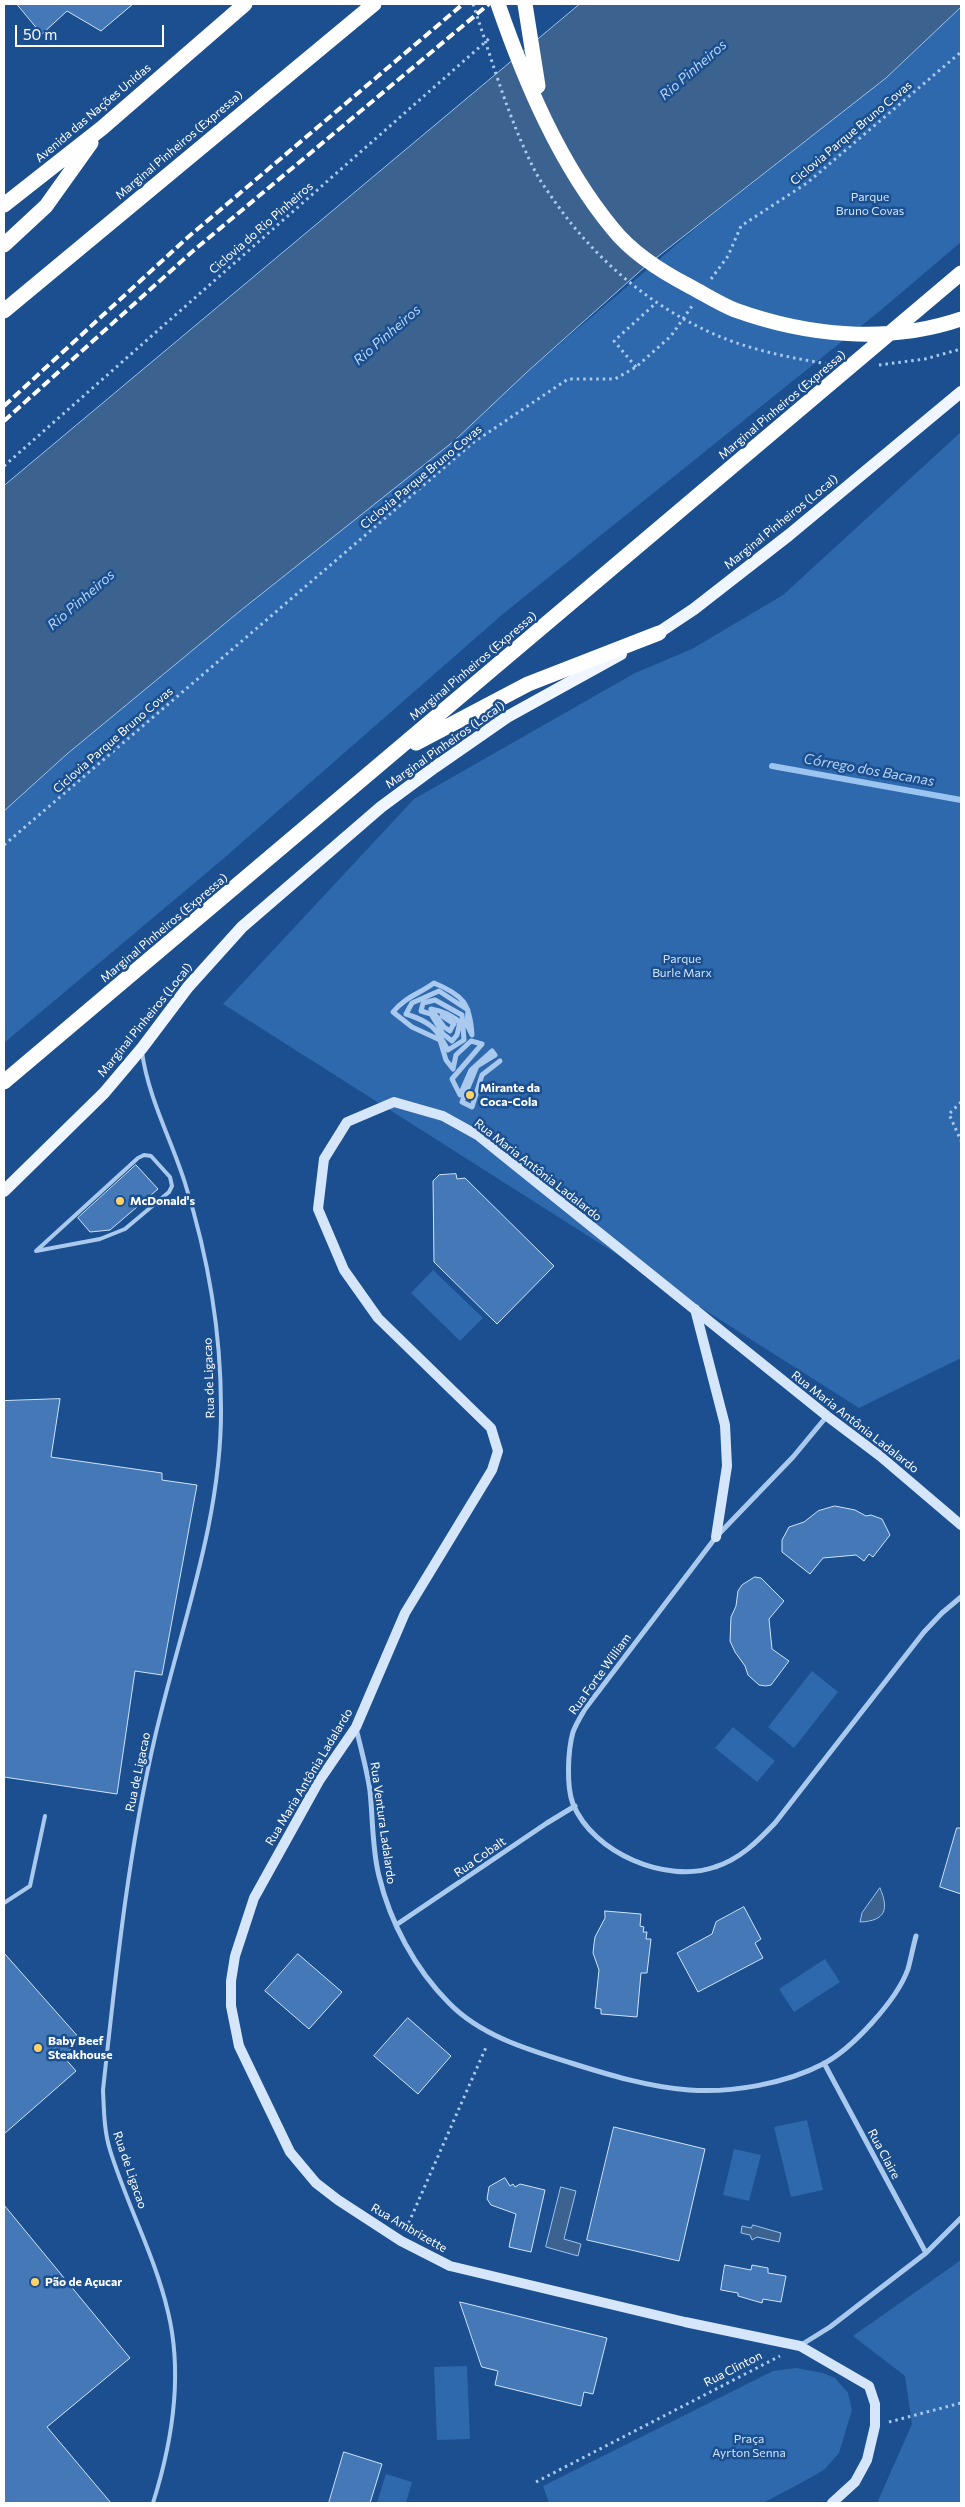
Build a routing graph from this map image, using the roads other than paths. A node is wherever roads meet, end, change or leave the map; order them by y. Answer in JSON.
{"nodes":[{"id":1,"x":245,"y":4,"type":"edge"},
{"id":2,"x":374,"y":4,"type":"edge"},
{"id":3,"x":498,"y":4,"type":"edge"},
{"id":4,"x":525,"y":4,"type":"edge"},
{"id":5,"x":542,"y":112,"type":"junction"},
{"id":6,"x":102,"y":128,"type":"junction"},
{"id":7,"x":4,"y":205,"type":"edge"},
{"id":8,"x":4,"y":245,"type":"edge"},
{"id":9,"x":961,"y":273,"type":"edge"},
{"id":10,"x":4,"y":311,"type":"edge"},
{"id":11,"x":961,"y":319,"type":"edge"},
{"id":12,"x":961,"y":392,"type":"edge"},
{"id":13,"x":659,"y":633,"type":"junction"},
{"id":14,"x":390,"y":756,"type":"junction"},
{"id":15,"x":455,"y":1022,"type":"junction"},
{"id":16,"x":142,"y":1048,"type":"junction"},
{"id":17,"x":500,"y":1061,"type":"dead end"},
{"id":18,"x":4,"y":1082,"type":"edge"},
{"id":19,"x":4,"y":1191,"type":"edge"},
{"id":20,"x":36,"y":1250,"type":"joint"},
{"id":21,"x":695,"y":1309,"type":"junction"},
{"id":22,"x":827,"y":1416,"type":"junction"},
{"id":23,"x":961,"y":1525,"type":"edge"},
{"id":24,"x":716,"y":1538,"type":"junction"},
{"id":25,"x":961,"y":1597,"type":"edge"},
{"id":26,"x":356,"y":1727,"type":"junction"},
{"id":27,"x":575,"y":1806,"type":"junction"},
{"id":28,"x":45,"y":1816,"type":"dead end"},
{"id":29,"x":254,"y":1898,"type":"joint"},
{"id":30,"x":4,"y":1903,"type":"edge"},
{"id":31,"x":396,"y":1926,"type":"junction"},
{"id":32,"x":916,"y":1936,"type":"dead end"},
{"id":33,"x":824,"y":2063,"type":"junction"},
{"id":34,"x":961,"y":2218,"type":"edge"},
{"id":35,"x":926,"y":2253,"type":"junction"},
{"id":36,"x":800,"y":2346,"type":"junction"},
{"id":37,"x":153,"y":2503,"type":"edge"},
{"id":38,"x":832,"y":2503,"type":"edge"}],
"edges":[{"from":1,"to":6,"type":"highway","name":"Avenida das Nações Unidas"},
{"from":2,"to":10,"type":"highway","name":"Marginal Pinheiros (Expressa)"},
{"from":3,"to":5,"type":"highway"},
{"from":4,"to":5,"type":"highway"},
{"from":5,"to":11,"type":"highway"},
{"from":6,"to":7,"type":"highway","name":"Avenida das Nações Unidas"},
{"from":6,"to":8,"type":"highway"},
{"from":9,"to":14,"type":"highway","name":"Marginal Pinheiros (Expressa)"},
{"from":12,"to":13,"type":"main road","name":"Marginal Pinheiros (Local)"},
{"from":13,"to":14,"type":"highway"},
{"from":13,"to":16,"type":"main road","name":"Marginal Pinheiros (Local)"},
{"from":14,"to":18,"type":"highway","name":"Marginal Pinheiros (Expressa)"},
{"from":15,"to":15,"type":"street"},
{"from":15,"to":17,"type":"street"},
{"from":16,"to":19,"type":"main road","name":"Marginal Pinheiros (Local)"},
{"from":16,"to":37,"type":"lane","name":"Rua de Ligacao"},
{"from":20,"to":20,"type":"lane"},
{"from":21,"to":22,"type":"street","name":"Rua Maria Antônia Ladalardo"},
{"from":21,"to":24,"type":"street"},
{"from":21,"to":26,"type":"street","name":"Rua Maria Antônia Ladalardo"},
{"from":22,"to":23,"type":"street","name":"Rua Maria Antônia Ladalardo"},
{"from":22,"to":24,"type":"street","name":"Rua Forte William"},
{"from":24,"to":27,"type":"street","name":"Rua Forte William"},
{"from":25,"to":27,"type":"street","name":"Rua Forte William"},
{"from":26,"to":29,"type":"street","name":"Rua Maria Antônia Ladalardo"},
{"from":26,"to":31,"type":"street","name":"Rua Ventura Ladalardo"},
{"from":27,"to":31,"type":"street","name":"Rua Cobalt"},
{"from":28,"to":30,"type":"lane"},
{"from":29,"to":36,"type":"street","name":"Rua Ambrizette"},
{"from":31,"to":33,"type":"street","name":"Rua Ventura Ladalardo"},
{"from":32,"to":33,"type":"street","name":"Rua Ventura Ladalardo"},
{"from":33,"to":35,"type":"street","name":"Rua Claire"},
{"from":34,"to":35,"type":"street"},
{"from":35,"to":36,"type":"street"},
{"from":36,"to":38,"type":"street","name":"Rua Ambrizette"}]}
